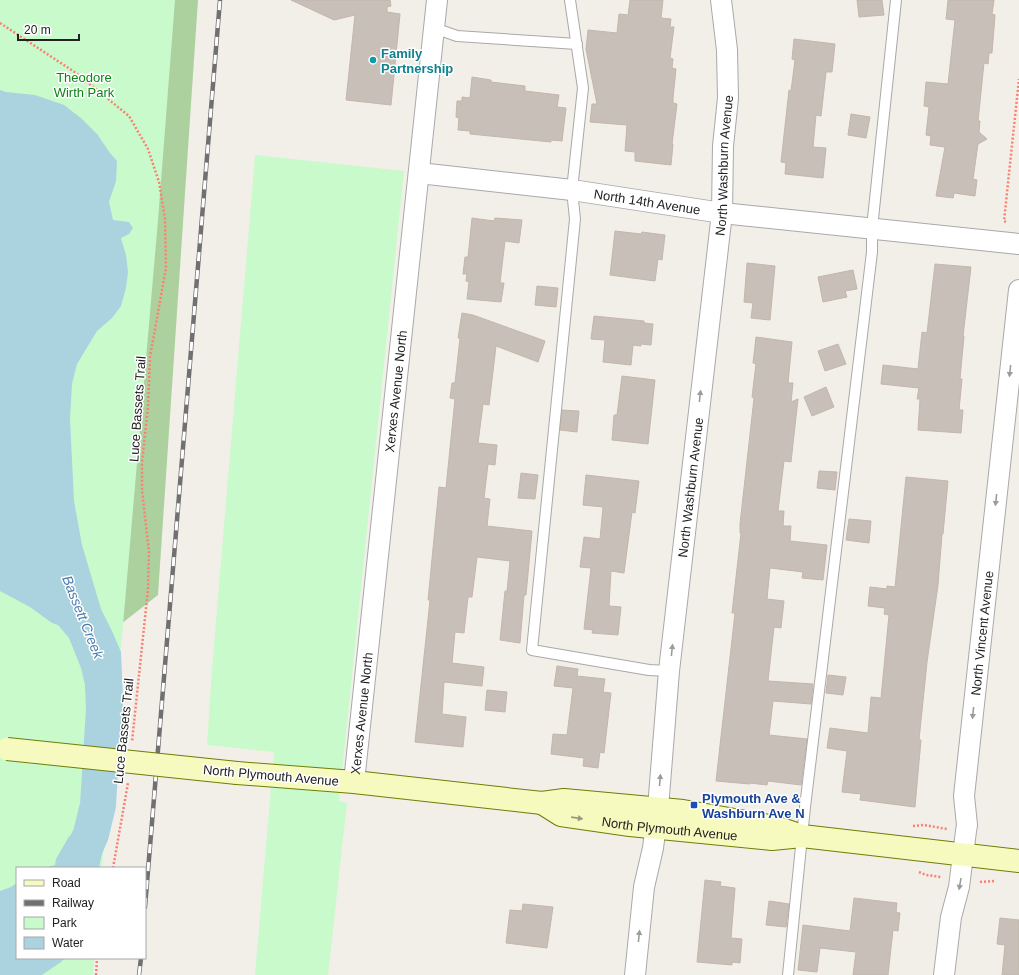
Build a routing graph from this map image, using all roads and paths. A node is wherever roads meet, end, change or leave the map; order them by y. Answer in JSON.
{"nodes":[{"id":1,"x":437,"y":0,"type":"edge"},
{"id":2,"x":570,"y":0,"type":"edge"},
{"id":3,"x":721,"y":0,"type":"edge"},
{"id":4,"x":896,"y":0,"type":"edge"},
{"id":5,"x":0,"y":23,"type":"edge"},
{"id":6,"x":434,"y":28,"type":"junction"},
{"id":7,"x":576,"y":44,"type":"junction"},
{"id":8,"x":1019,"y":79,"type":"edge"},
{"id":9,"x":419,"y":173,"type":"junction"},
{"id":10,"x":572,"y":190,"type":"junction"},
{"id":11,"x":722,"y":213,"type":"junction"},
{"id":12,"x":1009,"y":226,"type":"dead end"},
{"id":13,"x":872,"y":228,"type":"junction"},
{"id":14,"x":1019,"y":244,"type":"edge"},
{"id":15,"x":1019,"y":290,"type":"edge"},
{"id":16,"x":669,"y":671,"type":"junction"},
{"id":17,"x":132,"y":745,"type":"dead end"},
{"id":18,"x":3,"y":748,"type":"edge"},
{"id":19,"x":128,"y":777,"type":"dead end"},
{"id":20,"x":354,"y":782,"type":"junction"},
{"id":21,"x":656,"y":818,"type":"junction"},
{"id":22,"x":802,"y":836,"type":"junction"},
{"id":23,"x":963,"y":854,"type":"junction"},
{"id":24,"x":1019,"y":860,"type":"edge"},
{"id":25,"x":113,"y":867,"type":"edge"},
{"id":26,"x":98,"y":959,"type":"edge"},
{"id":27,"x":96,"y":975,"type":"edge"},
{"id":28,"x":635,"y":975,"type":"edge"},
{"id":29,"x":788,"y":975,"type":"edge"},
{"id":30,"x":944,"y":975,"type":"edge"}],
"edges":[{"from":1,"to":6,"type":"street","name":"Xerxes Avenue North"},
{"from":2,"to":7,"type":"lane"},
{"from":3,"to":11,"type":"street","name":"North Washburn Avenue"},
{"from":4,"to":13,"type":"lane"},
{"from":5,"to":17,"type":"path","name":"Luce Bassets Trail"},
{"from":6,"to":7,"type":"lane"},
{"from":6,"to":9,"type":"street","name":"Xerxes Avenue North"},
{"from":7,"to":10,"type":"lane"},
{"from":8,"to":12,"type":"path"},
{"from":9,"to":10,"type":"street","name":"North 14th Avenue"},
{"from":9,"to":20,"type":"street","name":"Xerxes Avenue North"},
{"from":10,"to":11,"type":"street","name":"North 14th Avenue"},
{"from":10,"to":16,"type":"lane"},
{"from":11,"to":13,"type":"street","name":"North 14th Avenue"},
{"from":16,"to":11,"type":"street","name":"North Washburn Avenue","one_way":true},
{"from":13,"to":14,"type":"street","name":"North 14th Avenue"},
{"from":13,"to":22,"type":"lane"},
{"from":15,"to":23,"type":"street","name":"North Vincent Avenue","one_way":true},
{"from":21,"to":16,"type":"street","name":"North Washburn Avenue","one_way":true},
{"from":18,"to":20,"type":"street","name":"North Plymouth Avenue","bridge":true},
{"from":19,"to":25,"type":"path","name":"Luce Bassets Trail"},
{"from":20,"to":21,"type":"street","name":"North Plymouth Avenue"},
{"from":21,"to":22,"type":"street","name":"North Plymouth Avenue"},
{"from":28,"to":21,"type":"street","name":"North Washburn Avenue","one_way":true},
{"from":22,"to":23,"type":"street","name":"North Plymouth Avenue"},
{"from":22,"to":29,"type":"lane"},
{"from":23,"to":24,"type":"street","name":"North Plymouth Avenue"},
{"from":23,"to":30,"type":"street","name":"North Vincent Avenue","one_way":true},
{"from":26,"to":27,"type":"path"}]}
